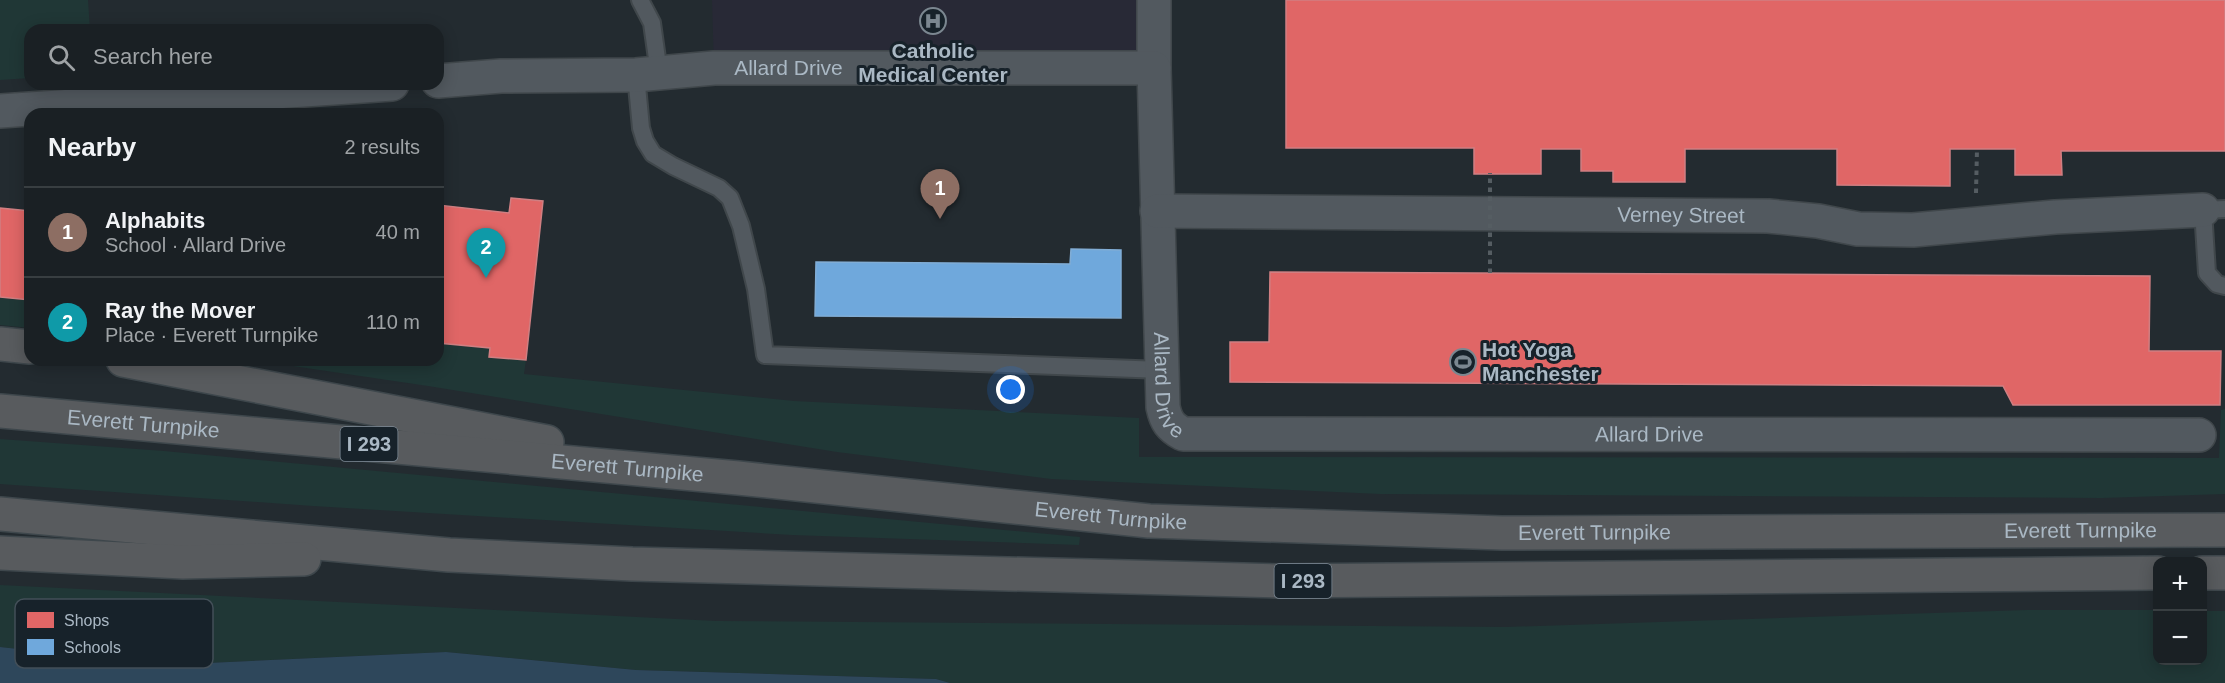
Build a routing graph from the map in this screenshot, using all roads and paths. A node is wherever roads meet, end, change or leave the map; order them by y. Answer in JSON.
{"nodes":[{"id":1,"x":640,"y":0,"type":"edge"},
{"id":2,"x":1154,"y":0,"type":"edge"},
{"id":3,"x":1154,"y":68,"type":"junction"},
{"id":4,"x":648,"y":74,"type":"junction"},
{"id":5,"x":444,"y":81,"type":"edge"},
{"id":6,"x":305,"y":90,"type":"edge"},
{"id":7,"x":44,"y":108,"type":"edge"},
{"id":8,"x":24,"y":109,"type":"edge"},
{"id":9,"x":0,"y":111,"type":"edge"},
{"id":10,"x":1977,"y":149,"type":"dead end"},
{"id":11,"x":1490,"y":173,"type":"dead end"},
{"id":12,"x":2214,"y":209,"type":"edge"},
{"id":13,"x":1157,"y":212,"type":"junction"},
{"id":14,"x":1975,"y":225,"type":"junction"},
{"id":15,"x":1490,"y":273,"type":"dead end"},
{"id":16,"x":2225,"y":286,"type":"edge"},
{"id":17,"x":0,"y":344,"type":"edge"},
{"id":18,"x":24,"y":346,"type":"edge"},
{"id":19,"x":154,"y":366,"type":"edge"},
{"id":20,"x":1162,"y":370,"type":"junction"},
{"id":21,"x":0,"y":411,"type":"edge"},
{"id":22,"x":2199,"y":435,"type":"dead end"},
{"id":23,"x":738,"y":478,"type":"junction"},
{"id":24,"x":0,"y":514,"type":"edge"},
{"id":25,"x":2225,"y":530,"type":"edge"},
{"id":26,"x":0,"y":553,"type":"edge"},
{"id":27,"x":449,"y":555,"type":"junction"},
{"id":28,"x":2153,"y":573,"type":"edge"},
{"id":29,"x":2207,"y":573,"type":"edge"},
{"id":30,"x":2225,"y":573,"type":"edge"}],
"edges":[{"from":1,"to":4,"type":"lane"},
{"from":2,"to":3,"type":"street"},
{"from":3,"to":4,"type":"street","name":"Allard Drive"},
{"from":3,"to":13,"type":"street","name":"Allard Drive"},
{"from":4,"to":5,"type":"street","name":"Allard Drive"},
{"from":4,"to":20,"type":"lane"},
{"from":6,"to":7,"type":"street"},
{"from":8,"to":9,"type":"street"},
{"from":10,"to":14,"type":"path"},
{"from":11,"to":15,"type":"path","bridge":true},
{"from":12,"to":14,"type":"street","name":"Verney Street"},
{"from":12,"to":16,"type":"lane"},
{"from":13,"to":14,"type":"street","name":"Verney Street"},
{"from":13,"to":20,"type":"street","name":"Allard Drive"},
{"from":17,"to":18,"type":"highway"},
{"from":19,"to":23,"type":"highway"},
{"from":20,"to":22,"type":"street","name":"Allard Drive"},
{"from":21,"to":23,"type":"highway","name":"Everett Turnpike","number":"I 293"},
{"from":23,"to":25,"type":"highway","name":"Everett Turnpike","number":"I 293"},
{"from":24,"to":27,"type":"highway","name":"Everett Turnpike","number":"I 293"},
{"from":26,"to":27,"type":"highway"},
{"from":27,"to":28,"type":"highway","name":"Everett Turnpike","number":"I 293"},
{"from":29,"to":30,"type":"highway"}]}
